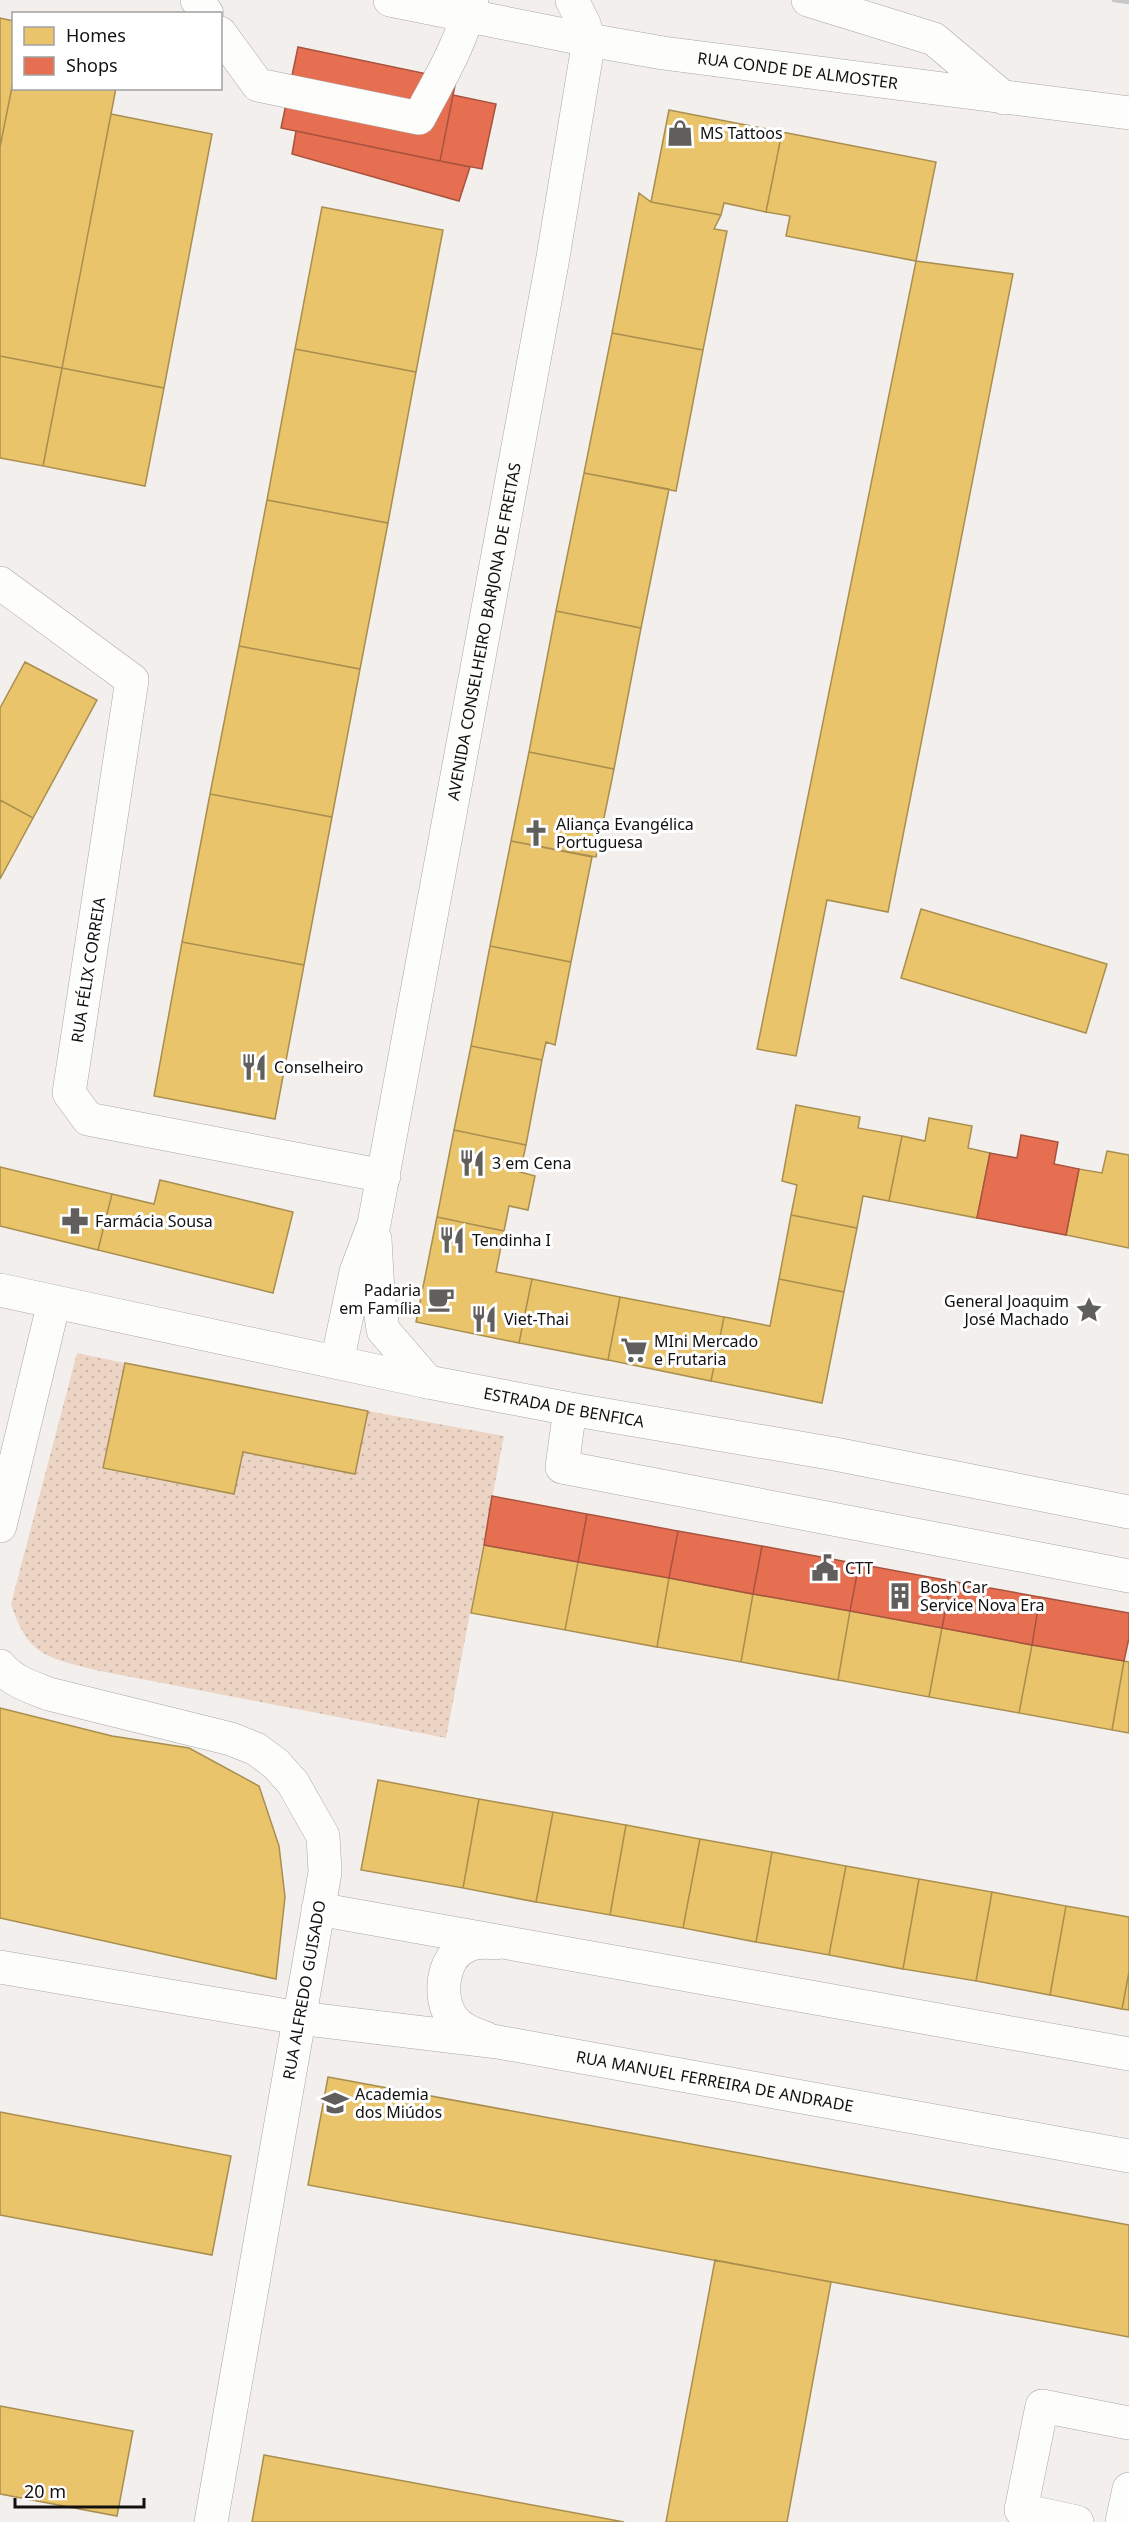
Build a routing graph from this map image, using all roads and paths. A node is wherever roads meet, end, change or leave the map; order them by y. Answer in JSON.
{"nodes":[{"id":1,"x":390,"y":0,"type":"edge"},
{"id":2,"x":572,"y":0,"type":"edge"},
{"id":3,"x":808,"y":0,"type":"edge"},
{"id":4,"x":470,"y":8,"type":"edge"},
{"id":5,"x":222,"y":36,"type":"edge"},
{"id":6,"x":589,"y":40,"type":"junction"},
{"id":7,"x":1004,"y":98,"type":"junction"},
{"id":8,"x":1129,"y":113,"type":"edge"},
{"id":9,"x":2,"y":590,"type":"edge"},
{"id":10,"x":384,"y":1176,"type":"junction"},
{"id":11,"x":374,"y":1224,"type":"junction"},
{"id":12,"x":0,"y":1290,"type":"edge"},
{"id":13,"x":54,"y":1302,"type":"junction"},
{"id":14,"x":337,"y":1362,"type":"junction"},
{"id":15,"x":428,"y":1382,"type":"junction"},
{"id":16,"x":570,"y":1410,"type":"junction"},
{"id":17,"x":1129,"y":1512,"type":"edge"},
{"id":18,"x":0,"y":1526,"type":"edge"},
{"id":19,"x":1129,"y":1576,"type":"edge"},
{"id":20,"x":0,"y":1666,"type":"edge"},
{"id":21,"x":318,"y":1909,"type":"junction"},
{"id":22,"x":518,"y":1944,"type":"junction"},
{"id":23,"x":0,"y":1968,"type":"edge"},
{"id":24,"x":299,"y":2018,"type":"junction"},
{"id":25,"x":498,"y":2042,"type":"junction"},
{"id":26,"x":1129,"y":2054,"type":"edge"},
{"id":27,"x":1129,"y":2156,"type":"edge"},
{"id":28,"x":1129,"y":2423,"type":"edge"},
{"id":29,"x":1129,"y":2489,"type":"edge"},
{"id":30,"x":211,"y":2522,"type":"edge"},
{"id":31,"x":1077,"y":2522,"type":"edge"},
{"id":32,"x":1122,"y":2522,"type":"edge"}],
"edges":[{"from":1,"to":4,"type":"street","name":"RUA CONDE DE ALMOSTER"},
{"from":2,"to":6,"type":"street"},
{"from":3,"to":7,"type":"street"},
{"from":4,"to":5,"type":"street"},
{"from":4,"to":6,"type":"street","name":"RUA CONDE DE ALMOSTER"},
{"from":6,"to":7,"type":"street","name":"RUA CONDE DE ALMOSTER"},
{"from":6,"to":10,"type":"street","name":"AVENIDA CONSELHEIRO BARJONA DE FREITAS"},
{"from":7,"to":8,"type":"street","name":"RUA CONDE DE ALMOSTER"},
{"from":9,"to":10,"type":"street","name":"RUA FÉLIX CORREIA"},
{"from":10,"to":11,"type":"street","name":"AVENIDA CONSELHEIRO BARJONA DE FREITAS"},
{"from":11,"to":14,"type":"street","name":"AVENIDA CONSELHEIRO BARJONA DE FREITAS"},
{"from":11,"to":15,"type":"street","name":"AVENIDA CONSELHEIRO BARJONA DE FREITAS"},
{"from":12,"to":13,"type":"street","name":"ESTRADA DE BENFICA"},
{"from":13,"to":14,"type":"street","name":"ESTRADA DE BENFICA"},
{"from":13,"to":18,"type":"street"},
{"from":14,"to":15,"type":"street","name":"ESTRADA DE BENFICA"},
{"from":15,"to":16,"type":"street","name":"ESTRADA DE BENFICA"},
{"from":16,"to":17,"type":"street","name":"ESTRADA DE BENFICA"},
{"from":16,"to":19,"type":"street"},
{"from":20,"to":21,"type":"street","name":"RUA ALFREDO GUISADO"},
{"from":21,"to":22,"type":"street"},
{"from":21,"to":24,"type":"street","name":"RUA ALFREDO GUISADO"},
{"from":22,"to":25,"type":"street"},
{"from":22,"to":26,"type":"street"},
{"from":23,"to":24,"type":"street","name":"RUA MANUEL FERREIRA DE ANDRADE"},
{"from":24,"to":25,"type":"street","name":"RUA MANUEL FERREIRA DE ANDRADE"},
{"from":24,"to":30,"type":"street","name":"RUA ALFREDO GUISADO"},
{"from":25,"to":27,"type":"street","name":"RUA MANUEL FERREIRA DE ANDRADE"},
{"from":28,"to":31,"type":"street"},
{"from":29,"to":32,"type":"street"}]}
